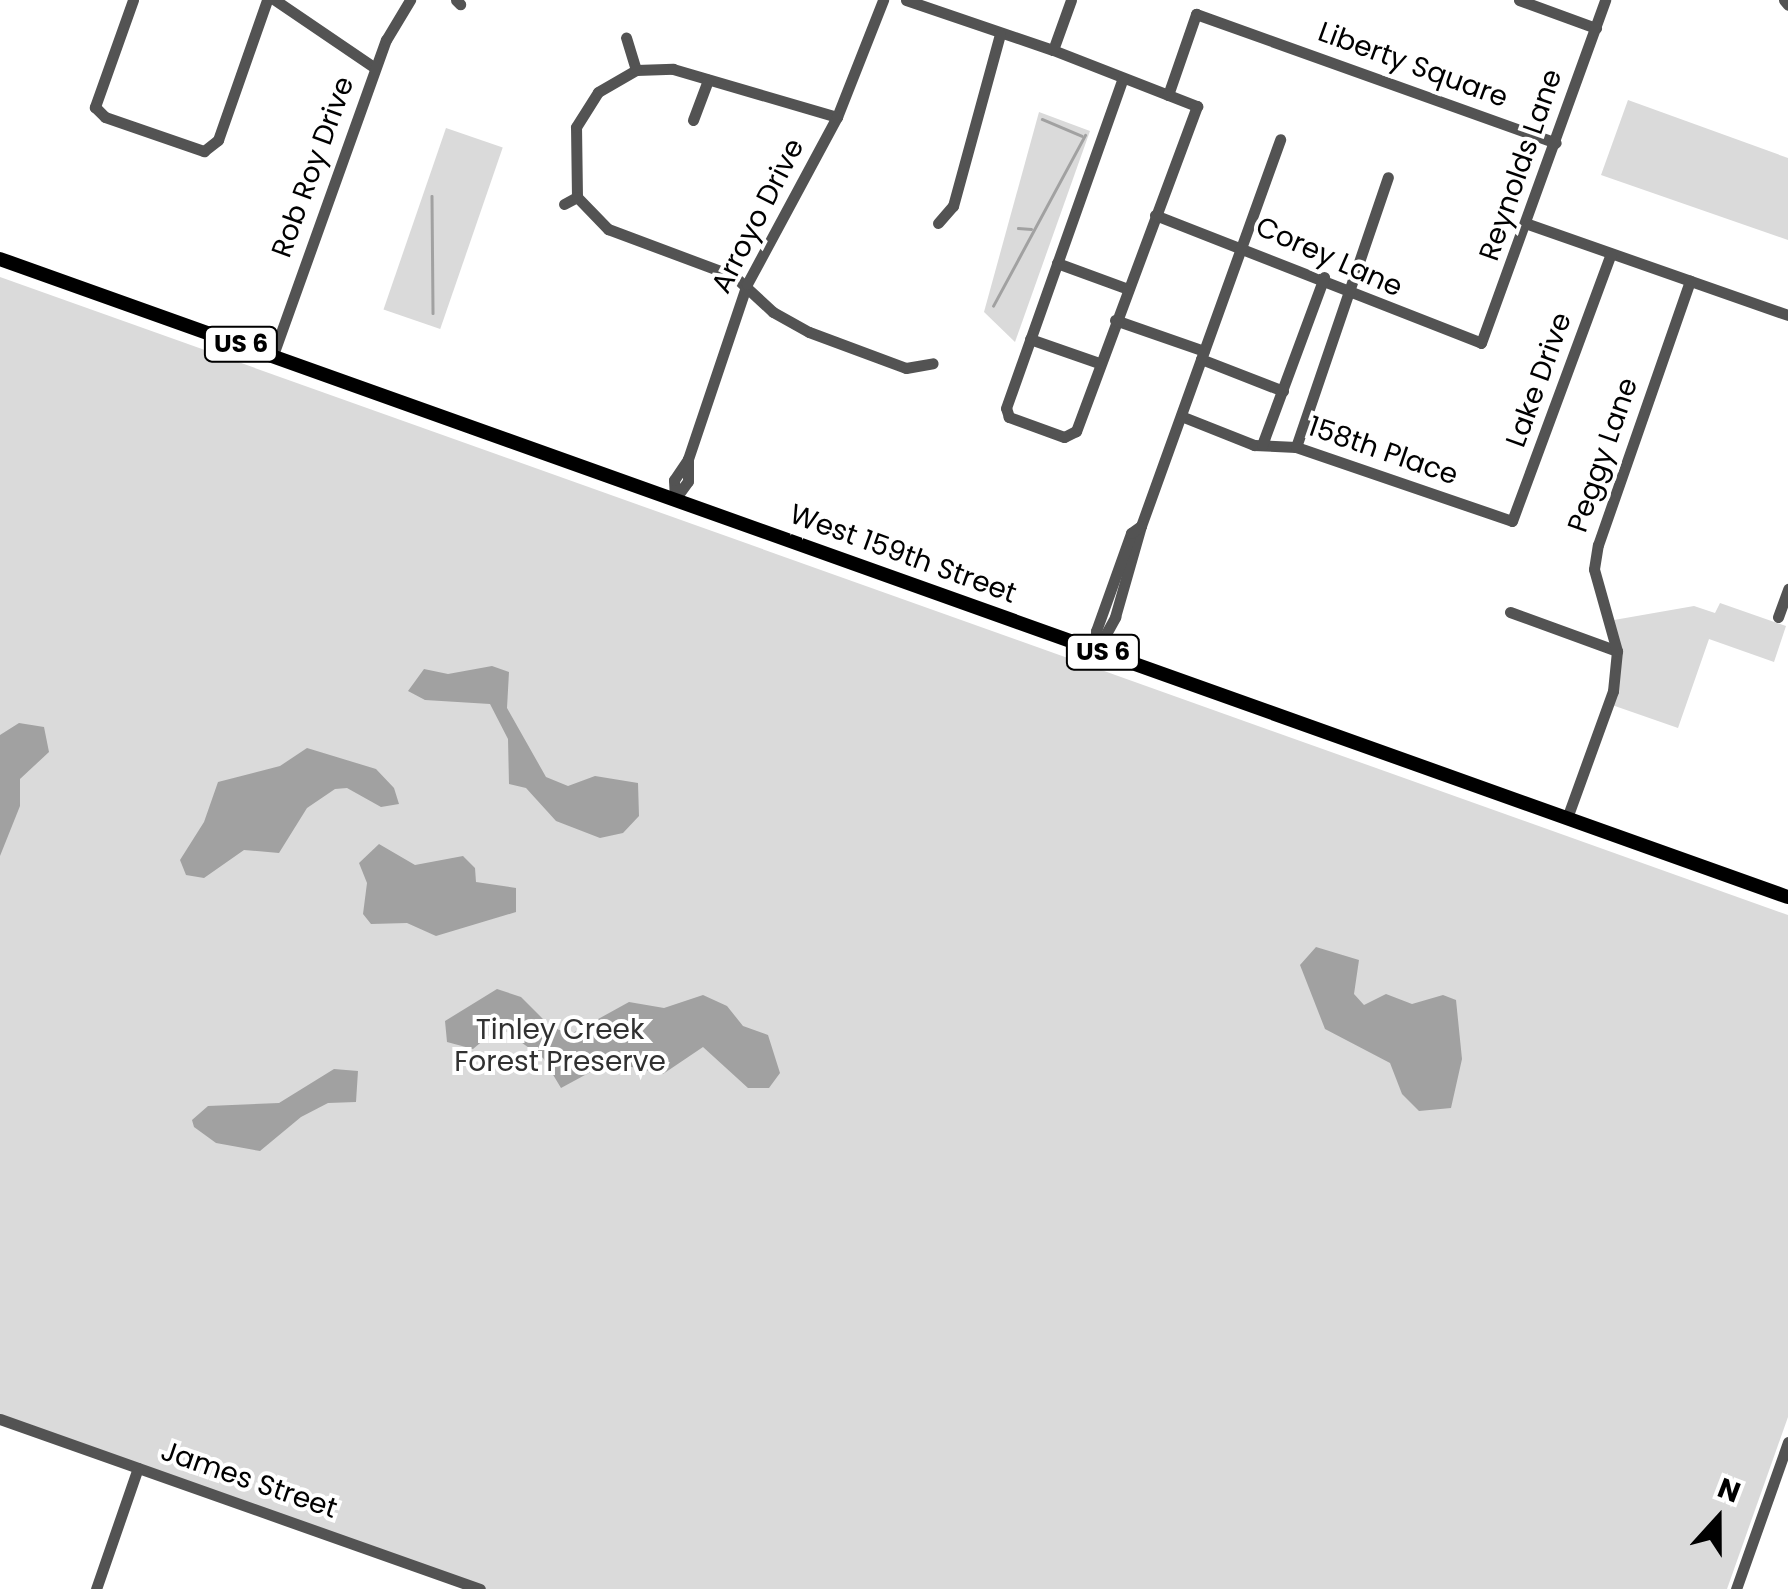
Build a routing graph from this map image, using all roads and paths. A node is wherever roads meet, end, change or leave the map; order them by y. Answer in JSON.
{"nodes":[{"id":1,"x":133,"y":0,"type":"edge"},
{"id":2,"x":267,"y":0,"type":"edge"},
{"id":3,"x":275,"y":0,"type":"edge"},
{"id":4,"x":410,"y":0,"type":"edge"},
{"id":5,"x":882,"y":0,"type":"edge"},
{"id":6,"x":906,"y":0,"type":"edge"},
{"id":7,"x":1072,"y":0,"type":"edge"},
{"id":8,"x":1519,"y":0,"type":"edge"},
{"id":9,"x":1605,"y":0,"type":"edge"},
{"id":10,"x":1596,"y":28,"type":"junction"},
{"id":11,"x":1000,"y":34,"type":"junction"},
{"id":12,"x":626,"y":37,"type":"dead end"},
{"id":13,"x":1053,"y":50,"type":"junction"},
{"id":14,"x":375,"y":68,"type":"junction"},
{"id":15,"x":636,"y":70,"type":"junction"},
{"id":16,"x":1123,"y":78,"type":"junction"},
{"id":17,"x":708,"y":80,"type":"junction"},
{"id":18,"x":1168,"y":95,"type":"junction"},
{"id":19,"x":837,"y":117,"type":"junction"},
{"id":20,"x":693,"y":120,"type":"dead end"},
{"id":21,"x":1280,"y":139,"type":"dead end"},
{"id":22,"x":1556,"y":143,"type":"junction"},
{"id":23,"x":1388,"y":177,"type":"dead end"},
{"id":24,"x":578,"y":197,"type":"junction"},
{"id":25,"x":564,"y":204,"type":"dead end"},
{"id":26,"x":1156,"y":215,"type":"junction"},
{"id":27,"x":938,"y":223,"type":"dead end"},
{"id":28,"x":1528,"y":224,"type":"junction"},
{"id":29,"x":1242,"y":246,"type":"junction"},
{"id":30,"x":1611,"y":254,"type":"junction"},
{"id":31,"x":0,"y":259,"type":"edge"},
{"id":32,"x":1057,"y":263,"type":"junction"},
{"id":33,"x":1324,"y":277,"type":"junction"},
{"id":34,"x":1690,"y":281,"type":"junction"},
{"id":35,"x":747,"y":284,"type":"junction"},
{"id":36,"x":1128,"y":288,"type":"junction"},
{"id":37,"x":1349,"y":290,"type":"junction"},
{"id":38,"x":1788,"y":315,"type":"edge"},
{"id":39,"x":1116,"y":320,"type":"junction"},
{"id":40,"x":1030,"y":339,"type":"junction"},
{"id":41,"x":1481,"y":343,"type":"joint"},
{"id":42,"x":273,"y":355,"type":"junction"},
{"id":43,"x":1202,"y":355,"type":"junction"},
{"id":44,"x":933,"y":363,"type":"dead end"},
{"id":45,"x":1100,"y":363,"type":"junction"},
{"id":46,"x":1283,"y":391,"type":"junction"},
{"id":47,"x":1180,"y":416,"type":"junction"},
{"id":48,"x":1262,"y":445,"type":"junction"},
{"id":49,"x":1296,"y":447,"type":"junction"},
{"id":50,"x":675,"y":499,"type":"junction"},
{"id":51,"x":1512,"y":521,"type":"joint"},
{"id":52,"x":1788,"y":590,"type":"edge"},
{"id":53,"x":1510,"y":612,"type":"dead end"},
{"id":54,"x":1778,"y":617,"type":"dead end"},
{"id":55,"x":1097,"y":650,"type":"junction"},
{"id":56,"x":1617,"y":651,"type":"junction"},
{"id":57,"x":1567,"y":818,"type":"junction"},
{"id":58,"x":1788,"y":897,"type":"edge"},
{"id":59,"x":0,"y":1419,"type":"edge"},
{"id":60,"x":1788,"y":1443,"type":"edge"},
{"id":61,"x":138,"y":1468,"type":"junction"},
{"id":62,"x":1741,"y":1588,"type":"edge"},
{"id":63,"x":96,"y":1589,"type":"edge"},
{"id":64,"x":480,"y":1589,"type":"edge"}],
"edges":[{"from":1,"to":2,"type":"street"},
{"from":3,"to":14,"type":"street"},
{"from":4,"to":14,"type":"street","name":"Rob Roy Drive"},
{"from":5,"to":19,"type":"street","name":"Arroyo Drive"},
{"from":6,"to":11,"type":"street"},
{"from":7,"to":13,"type":"street"},
{"from":8,"to":10,"type":"street"},
{"from":9,"to":10,"type":"street","name":"Reynolds Lane"},
{"from":10,"to":22,"type":"street","name":"Reynolds Lane"},
{"from":11,"to":13,"type":"street"},
{"from":11,"to":27,"type":"street"},
{"from":12,"to":15,"type":"street"},
{"from":13,"to":16,"type":"street"},
{"from":14,"to":42,"type":"street","name":"Rob Roy Drive"},
{"from":15,"to":17,"type":"street"},
{"from":15,"to":24,"type":"street"},
{"from":16,"to":18,"type":"street"},
{"from":16,"to":32,"type":"street"},
{"from":17,"to":19,"type":"street"},
{"from":17,"to":20,"type":"street"},
{"from":18,"to":22,"type":"street","name":"Liberty Square"},
{"from":18,"to":26,"type":"street"},
{"from":19,"to":35,"type":"street","name":"Arroyo Drive"},
{"from":21,"to":29,"type":"street"},
{"from":22,"to":28,"type":"street","name":"Reynolds Lane"},
{"from":23,"to":37,"type":"street"},
{"from":24,"to":25,"type":"street"},
{"from":24,"to":35,"type":"street"},
{"from":26,"to":29,"type":"street","name":"Corey Lane"},
{"from":26,"to":36,"type":"street"},
{"from":28,"to":30,"type":"street"},
{"from":28,"to":41,"type":"street","name":"Reynolds Lane"},
{"from":29,"to":33,"type":"street","name":"Corey Lane"},
{"from":29,"to":43,"type":"street"},
{"from":30,"to":34,"type":"street"},
{"from":30,"to":51,"type":"street","name":"Lake Drive"},
{"from":31,"to":42,"type":"main road","name":"West 159th Street","number":"US 6"},
{"from":32,"to":36,"type":"street"},
{"from":32,"to":40,"type":"street"},
{"from":33,"to":37,"type":"street","name":"Corey Lane"},
{"from":33,"to":46,"type":"street"},
{"from":34,"to":38,"type":"street"},
{"from":34,"to":56,"type":"street","name":"Peggy Lane"},
{"from":35,"to":44,"type":"street"},
{"from":35,"to":50,"type":"street","name":"Arroyo Drive"},
{"from":36,"to":39,"type":"street"},
{"from":37,"to":41,"type":"street","name":"Corey Lane"},
{"from":37,"to":49,"type":"street"},
{"from":39,"to":43,"type":"street"},
{"from":39,"to":45,"type":"street"},
{"from":40,"to":45,"type":"street"},
{"from":40,"to":45,"type":"street"},
{"from":42,"to":50,"type":"main road","name":"West 159th Street","number":"US 6"},
{"from":43,"to":46,"type":"street"},
{"from":43,"to":47,"type":"street"},
{"from":46,"to":48,"type":"street"},
{"from":47,"to":48,"type":"street","name":"158th Place"},
{"from":47,"to":55,"type":"street"},
{"from":48,"to":49,"type":"street","name":"158th Place"},
{"from":49,"to":51,"type":"street","name":"158th Place"},
{"from":50,"to":55,"type":"main road","name":"West 159th Street","number":"US 6"},
{"from":52,"to":54,"type":"street"},
{"from":53,"to":56,"type":"street"},
{"from":55,"to":57,"type":"main road","name":"West 159th Street","number":"US 6"},
{"from":56,"to":57,"type":"street","name":"Peggy Lane"},
{"from":57,"to":58,"type":"main road","name":"West 159th Street","number":"US 6"},
{"from":59,"to":61,"type":"street","name":"James Street"},
{"from":60,"to":62,"type":"street"},
{"from":61,"to":63,"type":"street"},
{"from":61,"to":64,"type":"street","name":"James Street"}]}
